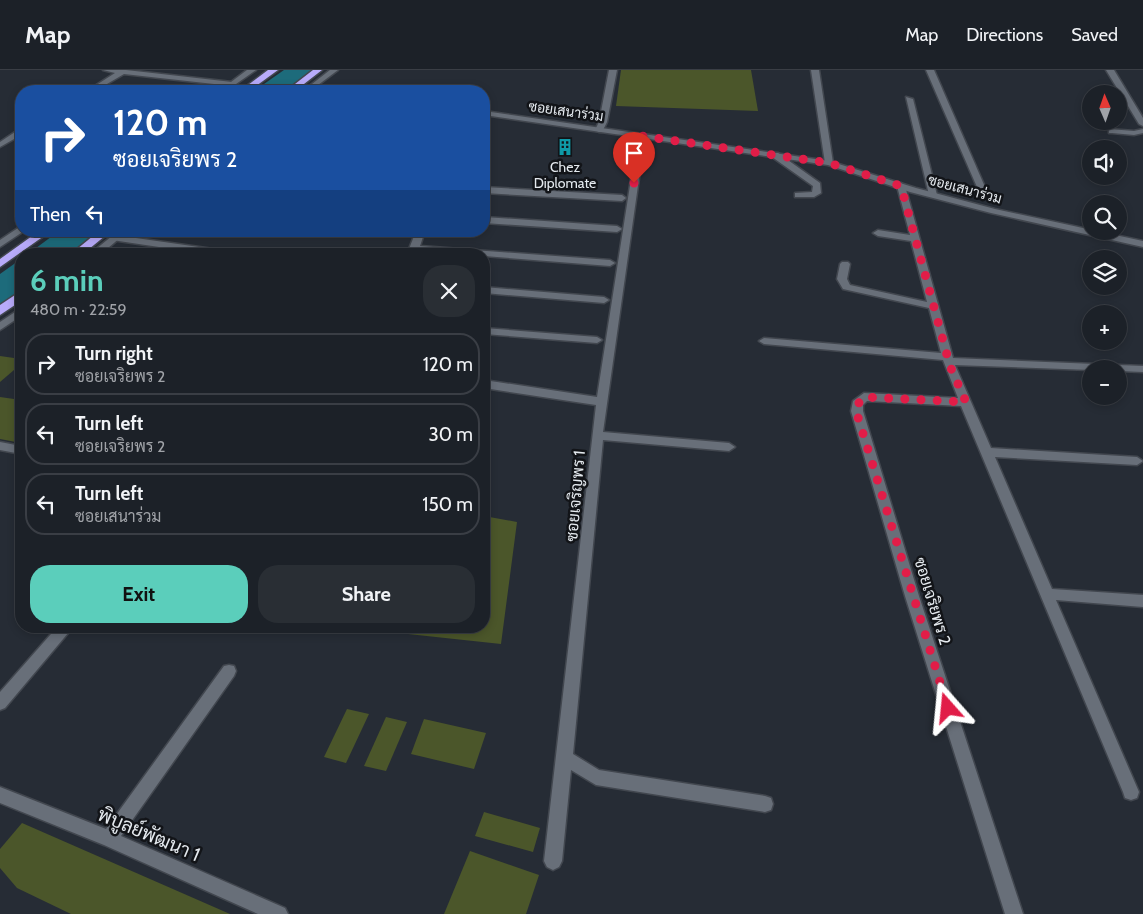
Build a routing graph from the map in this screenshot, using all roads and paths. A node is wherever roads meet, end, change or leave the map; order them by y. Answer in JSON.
{"nodes":[{"id":1,"x":107,"y":70,"type":"edge"},
{"id":2,"x":252,"y":70,"type":"edge"},
{"id":3,"x":274,"y":70,"type":"edge"},
{"id":4,"x":318,"y":70,"type":"edge"},
{"id":5,"x":334,"y":70,"type":"edge"},
{"id":6,"x":613,"y":70,"type":"edge"},
{"id":7,"x":815,"y":70,"type":"edge"},
{"id":8,"x":930,"y":70,"type":"edge"},
{"id":9,"x":1110,"y":70,"type":"edge"},
{"id":10,"x":122,"y":72,"type":"junction"},
{"id":11,"x":232,"y":84,"type":"joint"},
{"id":12,"x":100,"y":85,"type":"edge"},
{"id":13,"x":253,"y":85,"type":"edge"},
{"id":14,"x":298,"y":85,"type":"edge"},
{"id":15,"x":314,"y":85,"type":"edge"},
{"id":16,"x":909,"y":99,"type":"dead end"},
{"id":17,"x":490,"y":115,"type":"edge"},
{"id":18,"x":1143,"y":124,"type":"edge"},
{"id":19,"x":599,"y":130,"type":"junction"},
{"id":20,"x":1143,"y":130,"type":"edge"},
{"id":21,"x":1112,"y":131,"type":"dead end"},
{"id":22,"x":0,"y":136,"type":"edge"},
{"id":23,"x":15,"y":136,"type":"edge"},
{"id":24,"x":642,"y":136,"type":"junction"},
{"id":25,"x":12,"y":138,"type":"junction"},
{"id":26,"x":0,"y":145,"type":"edge"},
{"id":27,"x":774,"y":155,"type":"junction"},
{"id":28,"x":829,"y":163,"type":"junction"},
{"id":29,"x":901,"y":186,"type":"junction"},
{"id":30,"x":981,"y":187,"type":"dead end"},
{"id":31,"x":490,"y":190,"type":"edge"},
{"id":32,"x":798,"y":195,"type":"dead end"},
{"id":33,"x":932,"y":195,"type":"junction"},
{"id":34,"x":622,"y":198,"type":"dead end"},
{"id":35,"x":490,"y":220,"type":"edge"},
{"id":36,"x":616,"y":229,"type":"dead end"},
{"id":37,"x":15,"y":233,"type":"edge"},
{"id":38,"x":878,"y":233,"type":"dead end"},
{"id":39,"x":38,"y":237,"type":"edge"},
{"id":40,"x":107,"y":237,"type":"edge"},
{"id":41,"x":109,"y":237,"type":"edge"},
{"id":42,"x":121,"y":237,"type":"edge"},
{"id":43,"x":916,"y":239,"type":"junction"},
{"id":44,"x":0,"y":244,"type":"edge"},
{"id":45,"x":1143,"y":244,"type":"edge"},
{"id":46,"x":22,"y":248,"type":"edge"},
{"id":47,"x":87,"y":248,"type":"edge"},
{"id":48,"x":100,"y":248,"type":"edge"},
{"id":49,"x":174,"y":248,"type":"edge"},
{"id":50,"x":15,"y":253,"type":"edge"},
{"id":51,"x":490,"y":256,"type":"edge"},
{"id":52,"x":0,"y":264,"type":"edge"},
{"id":53,"x":610,"y":264,"type":"dead end"},
{"id":54,"x":845,"y":264,"type":"dead end"},
{"id":55,"x":490,"y":290,"type":"edge"},
{"id":56,"x":15,"y":300,"type":"edge"},
{"id":57,"x":604,"y":300,"type":"dead end"},
{"id":58,"x":934,"y":306,"type":"junction"},
{"id":59,"x":0,"y":311,"type":"edge"},
{"id":60,"x":15,"y":315,"type":"edge"},
{"id":61,"x":0,"y":327,"type":"edge"},
{"id":62,"x":490,"y":331,"type":"edge"},
{"id":63,"x":597,"y":340,"type":"dead end"},
{"id":64,"x":764,"y":341,"type":"dead end"},
{"id":65,"x":949,"y":359,"type":"junction"},
{"id":66,"x":1143,"y":368,"type":"edge"},
{"id":67,"x":490,"y":385,"type":"edge"},
{"id":68,"x":602,"y":402,"type":"junction"},
{"id":69,"x":966,"y":402,"type":"junction"},
{"id":70,"x":597,"y":435,"type":"junction"},
{"id":71,"x":0,"y":446,"type":"edge"},
{"id":72,"x":729,"y":448,"type":"dead end"},
{"id":73,"x":15,"y":449,"type":"edge"},
{"id":74,"x":987,"y":452,"type":"junction"},
{"id":75,"x":1137,"y":461,"type":"dead end"},
{"id":76,"x":1047,"y":594,"type":"junction"},
{"id":77,"x":1143,"y":601,"type":"edge"},
{"id":78,"x":62,"y":633,"type":"edge"},
{"id":79,"x":229,"y":671,"type":"dead end"},
{"id":80,"x":0,"y":703,"type":"edge"},
{"id":81,"x":564,"y":757,"type":"junction"},
{"id":82,"x":1132,"y":792,"type":"dead end"},
{"id":83,"x":0,"y":795,"type":"edge"},
{"id":84,"x":765,"y":804,"type":"dead end"},
{"id":85,"x":109,"y":839,"type":"junction"},
{"id":86,"x":553,"y":861,"type":"dead end"},
{"id":87,"x":279,"y":914,"type":"edge"},
{"id":88,"x":1014,"y":914,"type":"edge"}],
"edges":[{"from":1,"to":10,"type":"street"},
{"from":2,"to":11,"type":"street"},
{"from":3,"to":13,"type":"highway"},
{"from":4,"to":14,"type":"highway"},
{"from":5,"to":15,"type":"street"},
{"from":6,"to":19,"type":"street"},
{"from":7,"to":28,"type":"street"},
{"from":8,"to":30,"type":"street"},
{"from":9,"to":18,"type":"street"},
{"from":10,"to":11,"type":"street"},
{"from":10,"to":12,"type":"street"},
{"from":16,"to":33,"type":"street"},
{"from":17,"to":19,"type":"street","name":"ซอยเสนาร่วม"},
{"from":19,"to":24,"type":"street","name":"ซอยเสนาร่วม"},
{"from":20,"to":21,"type":"street"},
{"from":22,"to":25,"type":"street"},
{"from":23,"to":25,"type":"street"},
{"from":24,"to":27,"type":"street","name":"ซอยเสนาร่วม"},
{"from":24,"to":68,"type":"street","name":"ซอยเจริญพร 1"},
{"from":25,"to":26,"type":"street"},
{"from":27,"to":28,"type":"street","name":"ซอยเสนาร่วม"},
{"from":27,"to":32,"type":"street"},
{"from":28,"to":29,"type":"street","name":"ซอยเสนาร่วม"},
{"from":29,"to":33,"type":"street","name":"ซอยเสนาร่วม"},
{"from":29,"to":43,"type":"street"},
{"from":31,"to":34,"type":"street"},
{"from":33,"to":45,"type":"street","name":"ซอยเสนาร่วม"},
{"from":35,"to":36,"type":"street"},
{"from":37,"to":44,"type":"street"},
{"from":38,"to":43,"type":"street"},
{"from":39,"to":46,"type":"highway"},
{"from":40,"to":47,"type":"highway"},
{"from":41,"to":48,"type":"street"},
{"from":42,"to":49,"type":"street"},
{"from":43,"to":58,"type":"street"},
{"from":50,"to":52,"type":"highway"},
{"from":51,"to":53,"type":"street"},
{"from":54,"to":58,"type":"street"},
{"from":55,"to":57,"type":"street"},
{"from":56,"to":59,"type":"highway"},
{"from":58,"to":65,"type":"street"},
{"from":60,"to":61,"type":"street"},
{"from":62,"to":63,"type":"street"},
{"from":64,"to":65,"type":"street"},
{"from":65,"to":66,"type":"street"},
{"from":65,"to":69,"type":"street"},
{"from":67,"to":68,"type":"street"},
{"from":68,"to":70,"type":"street","name":"ซอยเจริญพร 1"},
{"from":69,"to":74,"type":"street"},
{"from":69,"to":88,"type":"street","name":"ซอยเจริยพร 2"},
{"from":70,"to":72,"type":"street"},
{"from":70,"to":81,"type":"street","name":"ซอยเจริญพร 1"},
{"from":71,"to":73,"type":"street"},
{"from":74,"to":75,"type":"street"},
{"from":74,"to":76,"type":"street"},
{"from":76,"to":77,"type":"street"},
{"from":76,"to":82,"type":"street"},
{"from":78,"to":80,"type":"street"},
{"from":79,"to":85,"type":"street"},
{"from":81,"to":84,"type":"street"},
{"from":81,"to":86,"type":"street","name":"ซอยเจริญพร 1"},
{"from":83,"to":85,"type":"street","name":"พิบูลย์พัฒนา 1"},
{"from":85,"to":87,"type":"street","name":"พิบูลย์พัฒนา 1"}]}
